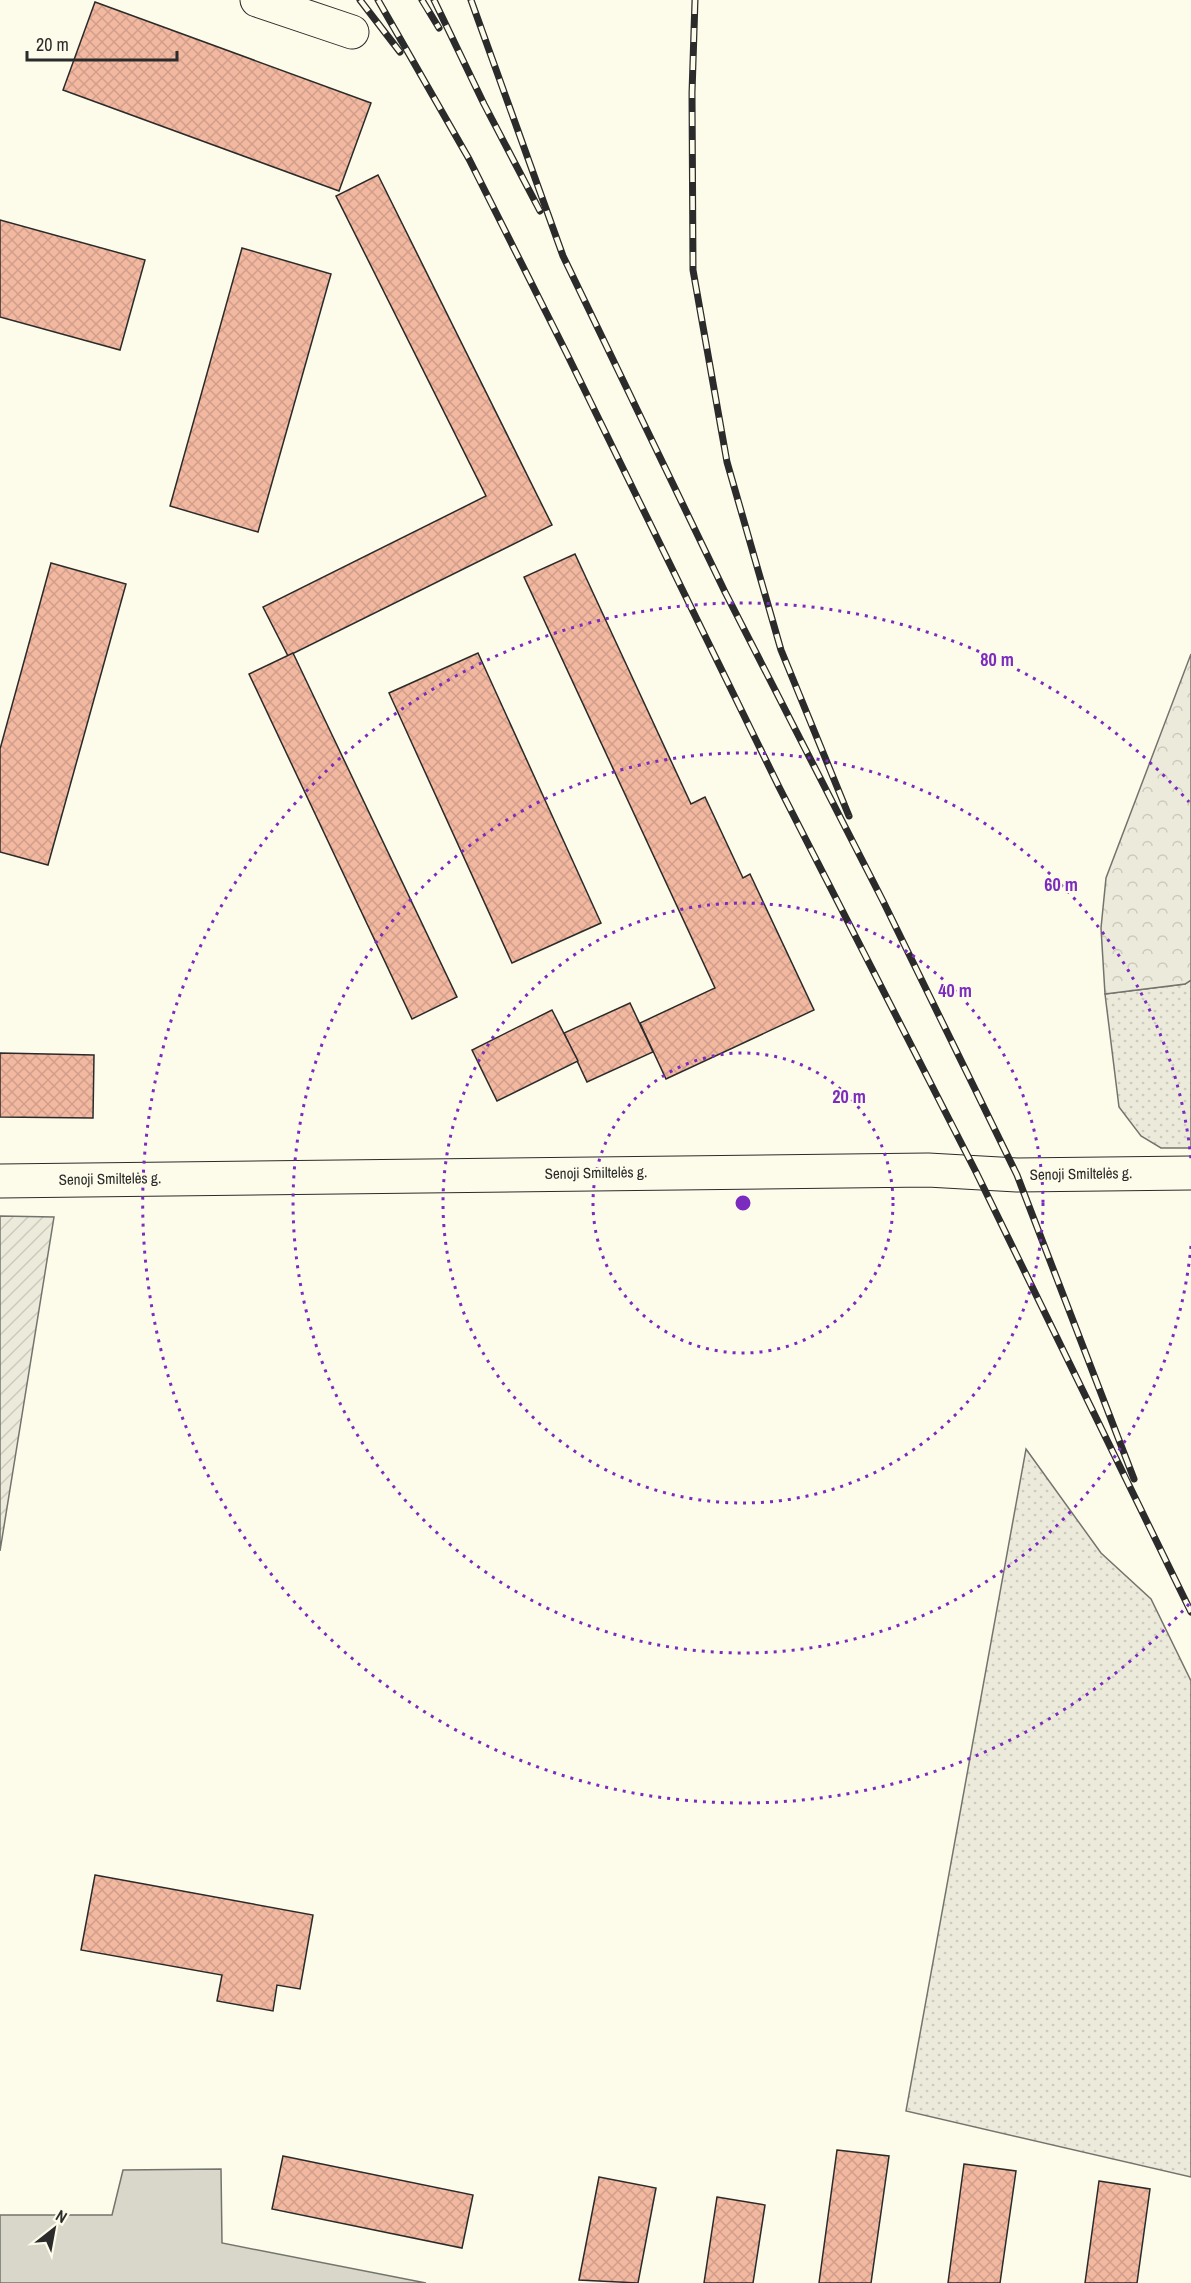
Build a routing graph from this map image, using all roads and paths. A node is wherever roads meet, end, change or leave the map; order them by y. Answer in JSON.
{"nodes":[{"id":1,"x":257,"y":0,"type":"edge"},
{"id":2,"x":352,"y":32,"type":"dead end"},
{"id":3,"x":1191,"y":1173,"type":"edge"},
{"id":4,"x":0,"y":1181,"type":"edge"}],
"edges":[{"from":1,"to":2,"type":"street"},
{"from":3,"to":4,"type":"street","name":"Senoji Smiltelės g."}]}
